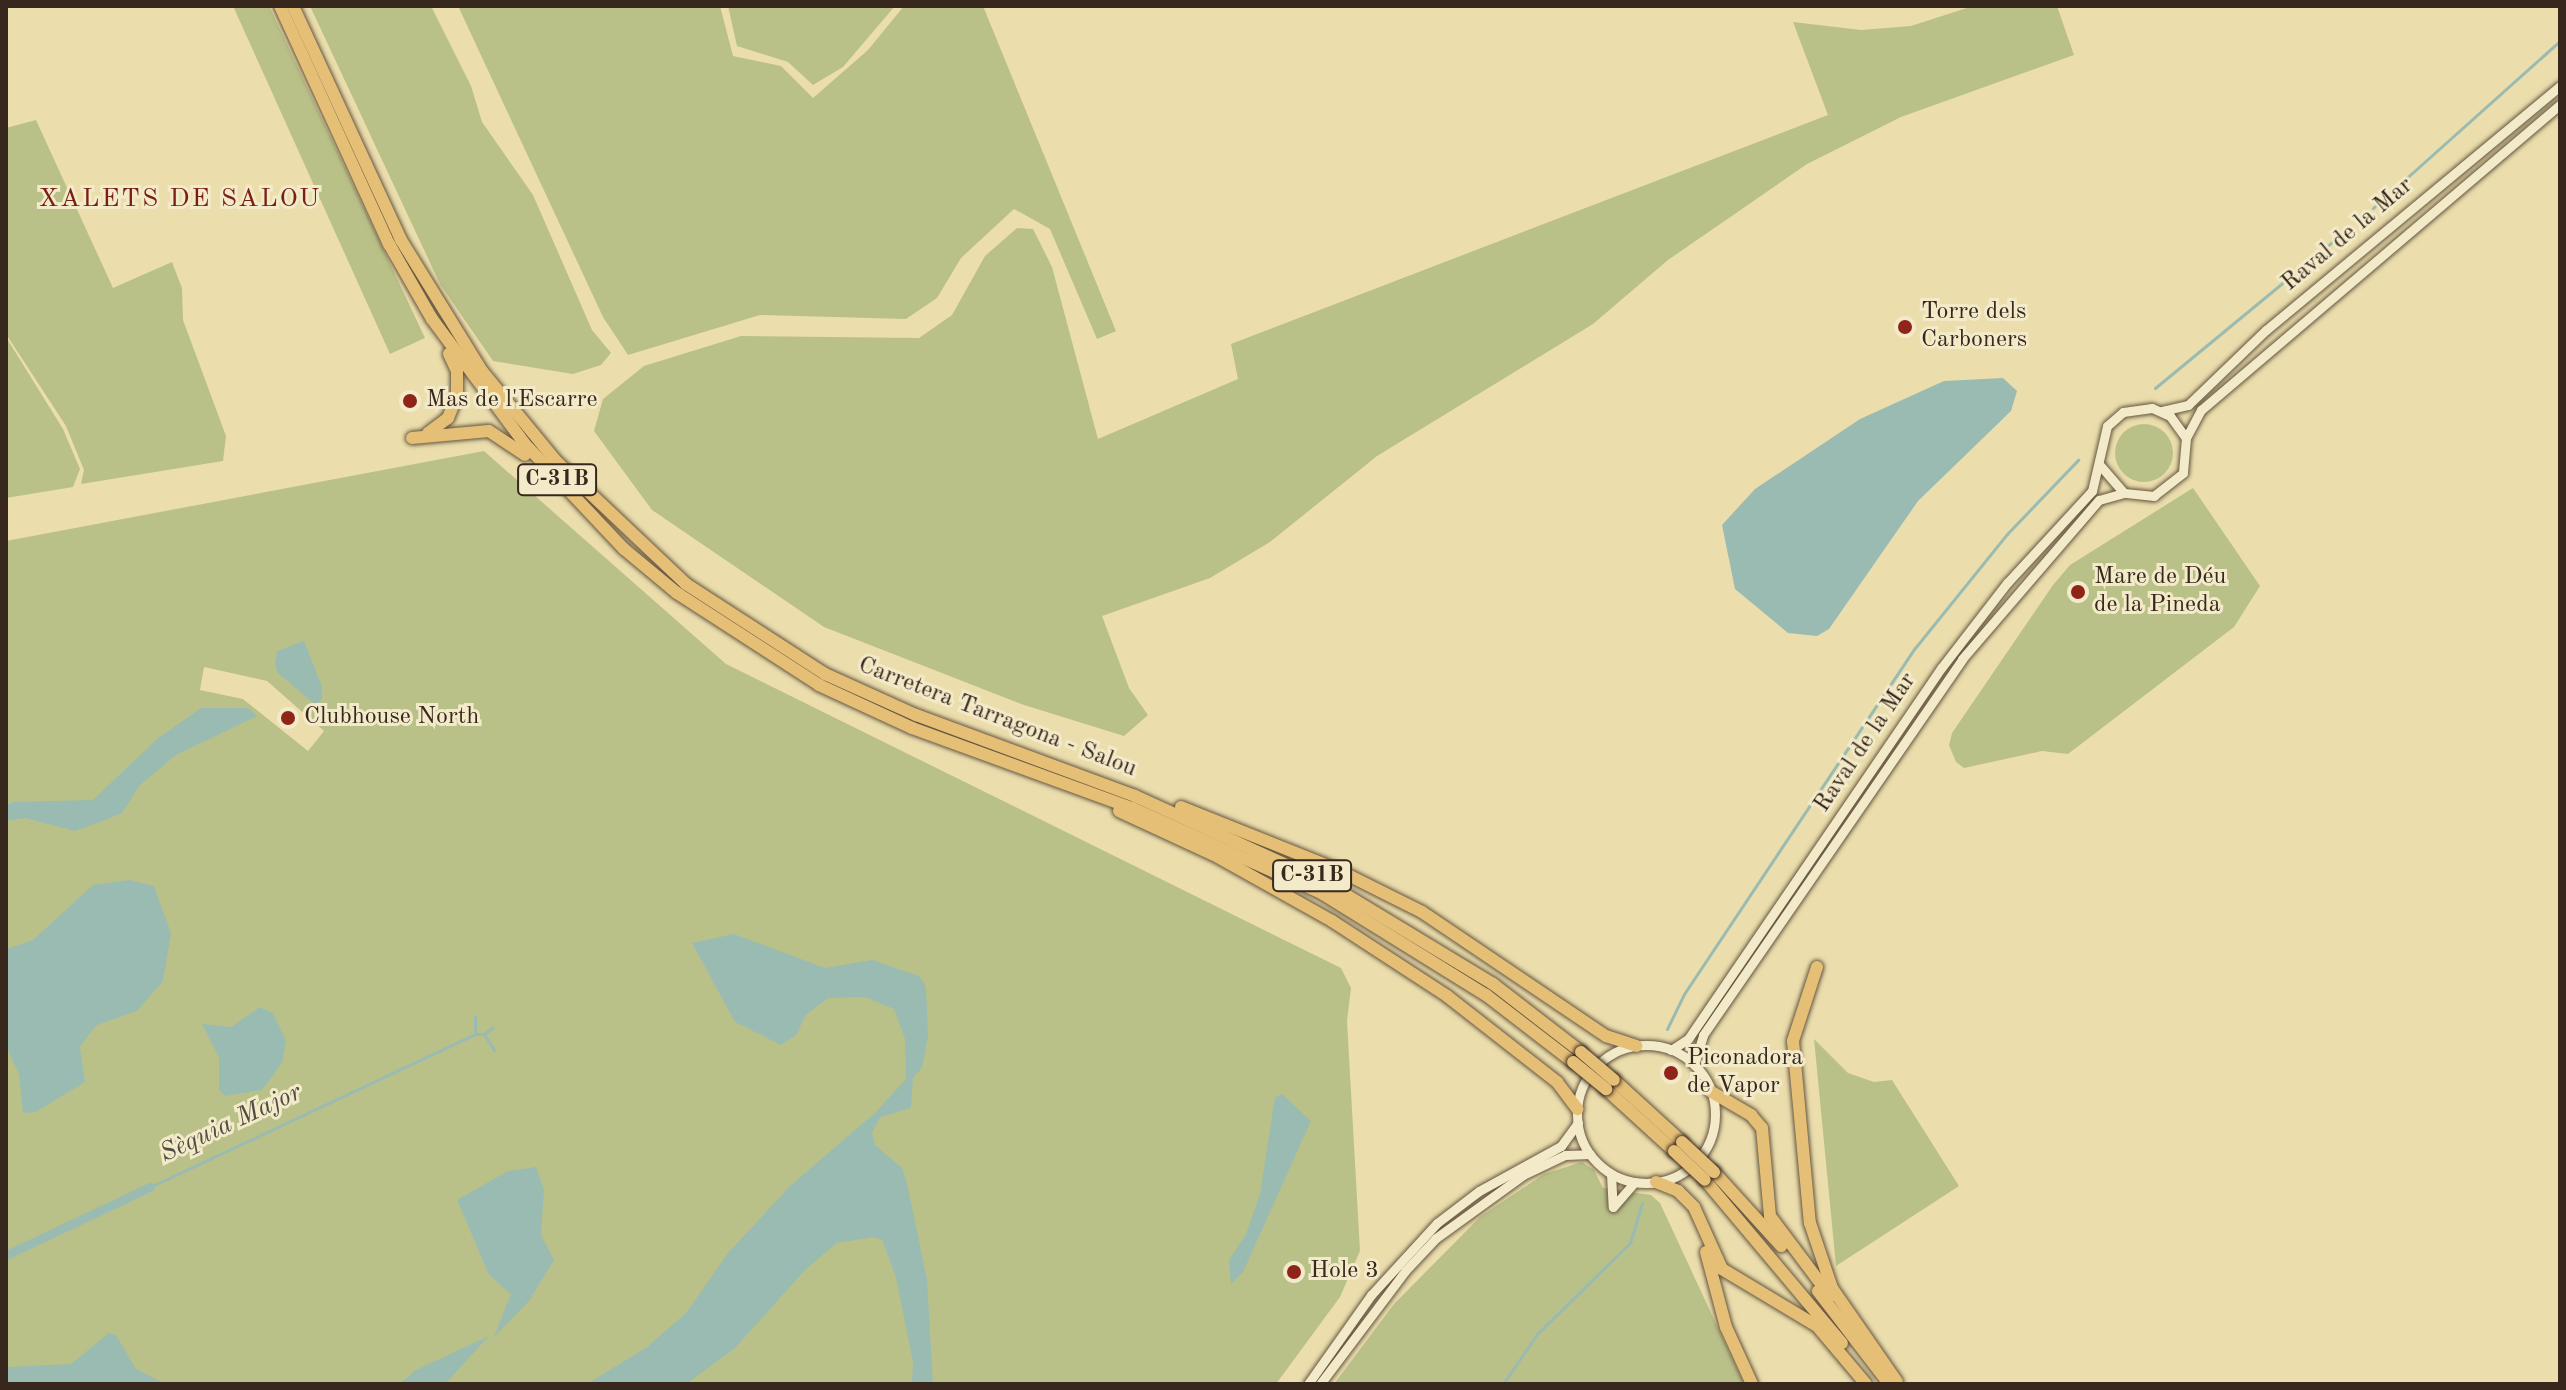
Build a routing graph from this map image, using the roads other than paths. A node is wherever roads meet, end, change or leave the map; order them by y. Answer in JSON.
{"nodes":[{"id":1,"x":280,"y":6,"type":"edge"},
{"id":2,"x":293,"y":6,"type":"edge"},
{"id":3,"x":2560,"y":86,"type":"edge"},
{"id":4,"x":2560,"y":104,"type":"edge"},
{"id":5,"x":432,"y":319,"type":"junction"},
{"id":6,"x":2162,"y":411,"type":"junction"},
{"id":7,"x":2186,"y":438,"type":"junction"},
{"id":8,"x":2100,"y":465,"type":"junction"},
{"id":9,"x":2124,"y":493,"type":"junction"},
{"id":10,"x":585,"y":509,"type":"junction"},
{"id":11,"x":1015,"y":752,"type":"junction"},
{"id":12,"x":1021,"y":768,"type":"junction"},
{"id":13,"x":1817,"y":967,"type":"dead end"},
{"id":14,"x":1636,"y":1046,"type":"junction"},
{"id":15,"x":1671,"y":1050,"type":"junction"},
{"id":16,"x":1577,"y":1057,"type":"junction"},
{"id":17,"x":1694,"y":1065,"type":"junction"},
{"id":18,"x":1710,"y":1091,"type":"junction"},
{"id":19,"x":1577,"y":1109,"type":"junction"},
{"id":20,"x":1578,"y":1123,"type":"junction"},
{"id":21,"x":1590,"y":1154,"type":"junction"},
{"id":22,"x":1611,"y":1174,"type":"junction"},
{"id":23,"x":1709,"y":1176,"type":"junction"},
{"id":24,"x":1635,"y":1182,"type":"junction"},
{"id":25,"x":1656,"y":1182,"type":"junction"},
{"id":26,"x":1700,"y":1217,"type":"junction"},
{"id":27,"x":1895,"y":1383,"type":"edge"},
{"id":28,"x":1308,"y":1384,"type":"edge"},
{"id":29,"x":1320,"y":1384,"type":"edge"},
{"id":30,"x":1752,"y":1384,"type":"edge"},
{"id":31,"x":1866,"y":1384,"type":"edge"},
{"id":32,"x":1874,"y":1384,"type":"edge"}],
"edges":[{"from":1,"to":5,"type":"highway","name":"Carretera Tarragona - Salou","number":"C-31B"},
{"from":2,"to":11,"type":"highway","name":"Carretera Tarragona - Salou","number":"C-31B"},
{"from":3,"to":6,"type":"street","name":"Raval de la Mar"},
{"from":4,"to":7,"type":"street","name":"Raval de la Mar"},
{"from":5,"to":10,"type":"highway","name":"Carretera Tarragona - Salou","number":"C-31B"},
{"from":5,"to":10,"type":"highway"},
{"from":6,"to":7,"type":"street"},
{"from":6,"to":8,"type":"street","name":"Raval de la Mar"},
{"from":7,"to":9,"type":"street","name":"Raval de la Mar"},
{"from":8,"to":9,"type":"street"},
{"from":8,"to":15,"type":"street","name":"Raval de la Mar"},
{"from":9,"to":17,"type":"street","name":"Raval de la Mar"},
{"from":10,"to":12,"type":"highway","name":"Carretera Tarragona - Salou","number":"C-31B"},
{"from":11,"to":14,"type":"highway"},
{"from":11,"to":16,"type":"highway","name":"Carretera Tarragona - Salou","number":"C-31B"},
{"from":12,"to":16,"type":"highway","name":"Carretera Tarragona - Salou","number":"C-31B"},
{"from":12,"to":19,"type":"highway"},
{"from":13,"to":27,"type":"highway"},
{"from":14,"to":15,"type":"street"},
{"from":14,"to":19,"type":"street"},
{"from":15,"to":17,"type":"street"},
{"from":16,"to":23,"type":"highway","name":"Carretera Tarragona - Salou","number":"C-31B","bridge":true},
{"from":17,"to":18,"type":"street"},
{"from":18,"to":25,"type":"street"},
{"from":18,"to":27,"type":"highway"},
{"from":19,"to":20,"type":"street"},
{"from":20,"to":21,"type":"street"},
{"from":20,"to":28,"type":"street"},
{"from":21,"to":22,"type":"street"},
{"from":21,"to":29,"type":"street"},
{"from":22,"to":24,"type":"street"},
{"from":22,"to":24,"type":"street"},
{"from":23,"to":27,"type":"highway","number":"C-31B"},
{"from":23,"to":32,"type":"highway","number":"C-31B"},
{"from":24,"to":25,"type":"street"},
{"from":25,"to":26,"type":"highway"},
{"from":26,"to":30,"type":"highway"},
{"from":26,"to":31,"type":"highway"}]}
